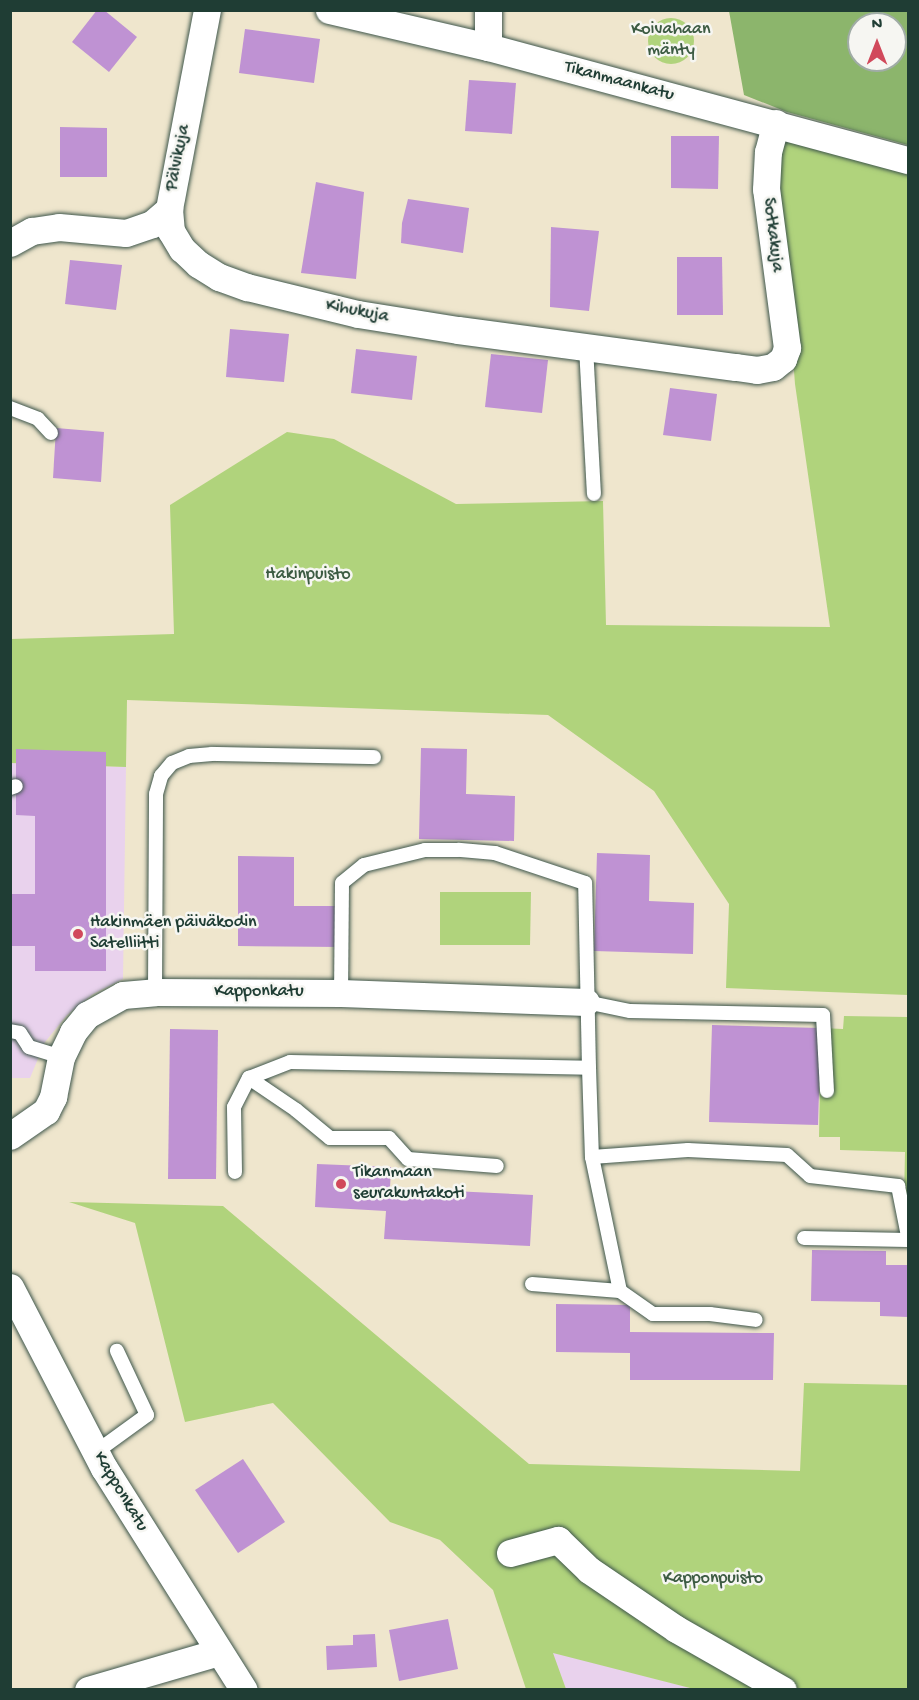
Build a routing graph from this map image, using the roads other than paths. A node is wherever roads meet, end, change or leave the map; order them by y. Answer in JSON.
{"nodes":[{"id":1,"x":207,"y":10,"type":"edge"},
{"id":2,"x":329,"y":10,"type":"edge"},
{"id":3,"x":488,"y":10,"type":"edge"},
{"id":4,"x":488,"y":46,"type":"junction"},
{"id":5,"x":776,"y":123,"type":"junction"},
{"id":6,"x":909,"y":160,"type":"edge"},
{"id":7,"x":169,"y":209,"type":"junction"},
{"id":8,"x":10,"y":243,"type":"edge"},
{"id":9,"x":586,"y":347,"type":"junction"},
{"id":10,"x":787,"y":348,"type":"joint"},
{"id":11,"x":10,"y":408,"type":"edge"},
{"id":12,"x":51,"y":433,"type":"dead end"},
{"id":13,"x":594,"y":494,"type":"dead end"},
{"id":14,"x":374,"y":757,"type":"dead end"},
{"id":15,"x":156,"y":992,"type":"junction"},
{"id":16,"x":341,"y":993,"type":"junction"},
{"id":17,"x":586,"y":1002,"type":"junction"},
{"id":18,"x":10,"y":1031,"type":"edge"},
{"id":19,"x":61,"y":1057,"type":"junction"},
{"id":20,"x":590,"y":1068,"type":"junction"},
{"id":21,"x":249,"y":1078,"type":"junction"},
{"id":22,"x":827,"y":1091,"type":"dead end"},
{"id":23,"x":10,"y":1136,"type":"edge"},
{"id":24,"x":592,"y":1157,"type":"junction"},
{"id":25,"x":497,"y":1167,"type":"dead end"},
{"id":26,"x":235,"y":1172,"type":"dead end"},
{"id":27,"x":804,"y":1238,"type":"dead end"},
{"id":28,"x":909,"y":1238,"type":"edge"},
{"id":29,"x":532,"y":1284,"type":"dead end"},
{"id":30,"x":10,"y":1287,"type":"edge"},
{"id":31,"x":620,"y":1291,"type":"junction"},
{"id":32,"x":756,"y":1320,"type":"dead end"},
{"id":33,"x":117,"y":1351,"type":"dead end"},
{"id":34,"x":96,"y":1452,"type":"junction"},
{"id":35,"x":510,"y":1553,"type":"dead end"},
{"id":36,"x":219,"y":1653,"type":"junction"},
{"id":37,"x":88,"y":1689,"type":"edge"},
{"id":38,"x":244,"y":1689,"type":"edge"},
{"id":39,"x":783,"y":1689,"type":"edge"}],
"edges":[{"from":1,"to":7,"type":"street","name":"Pälvikuja"},
{"from":2,"to":4,"type":"street","name":"Tikanmaankatu"},
{"from":3,"to":4,"type":"street"},
{"from":4,"to":5,"type":"street","name":"Tikanmaankatu"},
{"from":5,"to":6,"type":"street","name":"Tikanmaankatu"},
{"from":5,"to":10,"type":"street","name":"Sotkakuja"},
{"from":7,"to":8,"type":"street","name":"Pälvikuja"},
{"from":7,"to":9,"type":"street","name":"Kihukuja"},
{"from":9,"to":10,"type":"street","name":"Kihukuja"},
{"from":9,"to":13,"type":"lane"},
{"from":11,"to":12,"type":"lane"},
{"from":14,"to":15,"type":"lane"},
{"from":15,"to":16,"type":"street","name":"Kapponkatu"},
{"from":15,"to":19,"type":"street","name":"Kapponkatu"},
{"from":16,"to":17,"type":"street","name":"Kapponkatu"},
{"from":16,"to":17,"type":"lane"},
{"from":17,"to":20,"type":"lane"},
{"from":17,"to":22,"type":"lane"},
{"from":18,"to":19,"type":"lane"},
{"from":19,"to":23,"type":"street","name":"Kapponkatu"},
{"from":20,"to":21,"type":"lane"},
{"from":20,"to":24,"type":"lane"},
{"from":21,"to":25,"type":"lane"},
{"from":21,"to":26,"type":"lane"},
{"from":24,"to":28,"type":"lane"},
{"from":24,"to":31,"type":"lane"},
{"from":27,"to":28,"type":"lane"},
{"from":29,"to":31,"type":"lane"},
{"from":30,"to":34,"type":"street","name":"Kapponkatu"},
{"from":31,"to":32,"type":"lane"},
{"from":33,"to":34,"type":"lane"},
{"from":34,"to":36,"type":"street","name":"Kapponkatu"},
{"from":35,"to":39,"type":"street"},
{"from":36,"to":37,"type":"street"},
{"from":36,"to":38,"type":"street","name":"Kapponkatu"}]}
